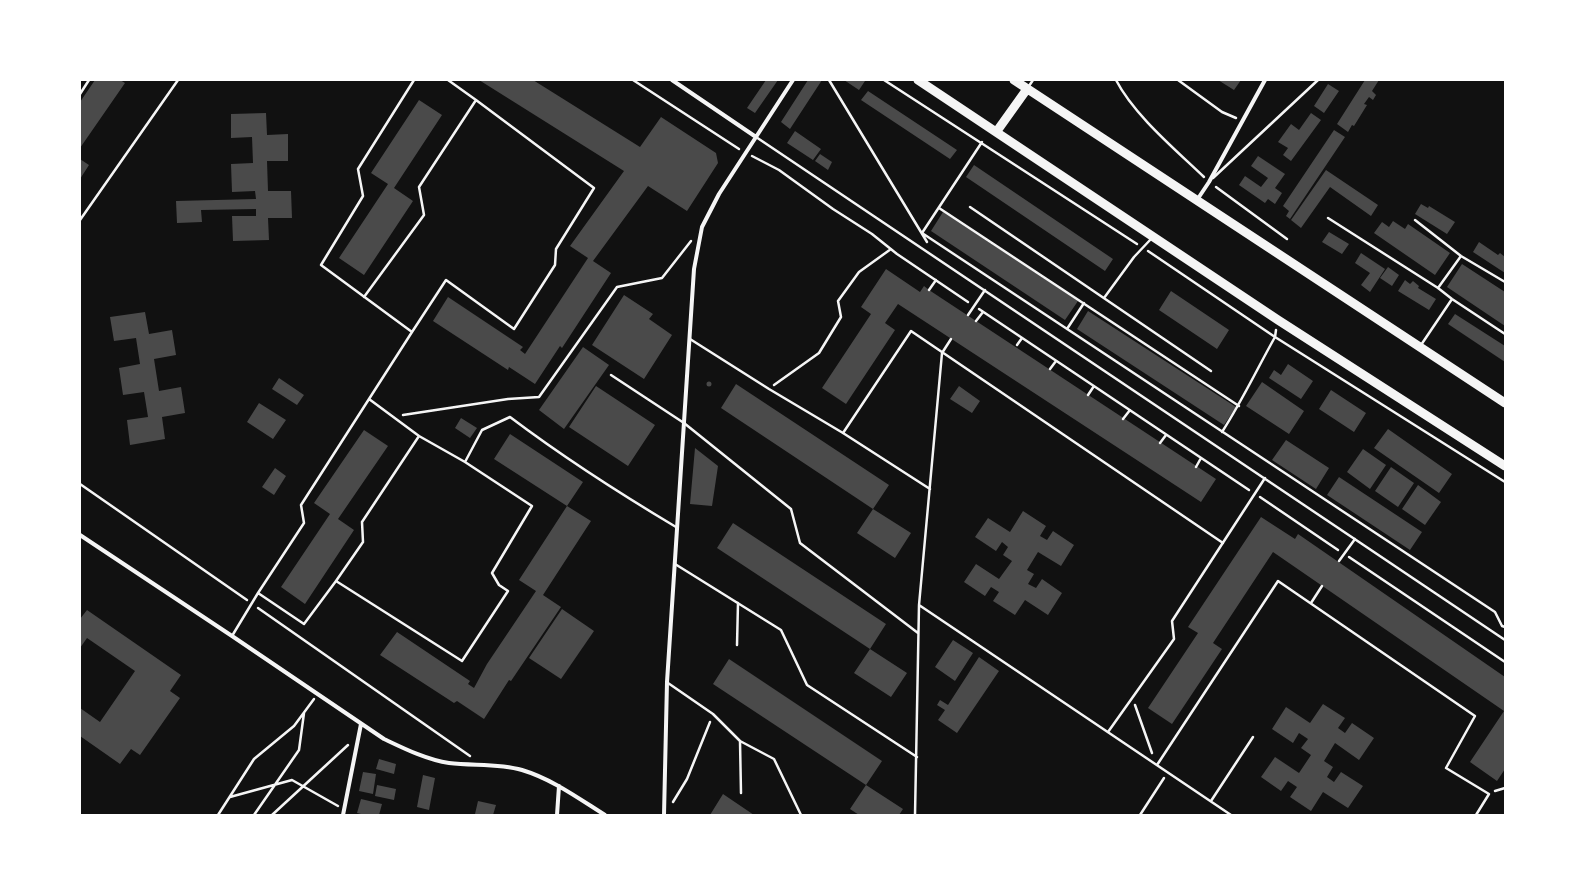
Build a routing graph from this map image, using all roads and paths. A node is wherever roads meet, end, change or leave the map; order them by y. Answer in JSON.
{"nodes":[{"id":1,"x":90,"y":80,"type":"edge"},
{"id":2,"x":178,"y":80,"type":"edge"},
{"id":3,"x":414,"y":80,"type":"edge"},
{"id":4,"x":448,"y":80,"type":"edge"},
{"id":5,"x":633,"y":80,"type":"edge"},
{"id":6,"x":672,"y":80,"type":"edge"},
{"id":7,"x":793,"y":80,"type":"edge"},
{"id":8,"x":829,"y":80,"type":"edge"},
{"id":9,"x":884,"y":80,"type":"edge"},
{"id":10,"x":918,"y":80,"type":"edge"},
{"id":11,"x":1014,"y":80,"type":"edge"},
{"id":12,"x":1033,"y":80,"type":"edge"},
{"id":13,"x":1116,"y":80,"type":"edge"},
{"id":14,"x":1178,"y":80,"type":"edge"},
{"id":15,"x":1265,"y":80,"type":"edge"},
{"id":16,"x":1318,"y":80,"type":"edge"},
{"id":17,"x":1027,"y":89,"type":"junction"},
{"id":18,"x":80,"y":94,"type":"edge"},
{"id":19,"x":476,"y":100,"type":"junction"},
{"id":20,"x":1242,"y":121,"type":"junction"},
{"id":21,"x":996,"y":131,"type":"junction"},
{"id":22,"x":756,"y":137,"type":"junction"},
{"id":23,"x":982,"y":142,"type":"junction"},
{"id":24,"x":746,"y":153,"type":"junction"},
{"id":25,"x":1209,"y":182,"type":"junction"},
{"id":26,"x":1197,"y":200,"type":"junction"},
{"id":27,"x":970,"y":207,"type":"dead end"},
{"id":28,"x":938,"y":208,"type":"junction"},
{"id":29,"x":1328,"y":218,"type":"dead end"},
{"id":30,"x":80,"y":220,"type":"edge"},
{"id":31,"x":1415,"y":220,"type":"dead end"},
{"id":32,"x":702,"y":227,"type":"junction"},
{"id":33,"x":922,"y":233,"type":"junction"},
{"id":34,"x":1153,"y":236,"type":"junction"},
{"id":35,"x":1287,"y":239,"type":"dead end"},
{"id":36,"x":1143,"y":247,"type":"junction"},
{"id":37,"x":891,"y":250,"type":"junction"},
{"id":38,"x":1461,"y":256,"type":"junction"},
{"id":39,"x":936,"y":257,"type":"junction"},
{"id":40,"x":936,"y":280,"type":"junction"},
{"id":41,"x":1505,"y":282,"type":"edge"},
{"id":42,"x":1438,"y":288,"type":"junction"},
{"id":43,"x":929,"y":290,"type":"dead end"},
{"id":44,"x":985,"y":290,"type":"junction"},
{"id":45,"x":364,"y":297,"type":"junction"},
{"id":46,"x":1104,"y":298,"type":"junction"},
{"id":47,"x":1452,"y":298,"type":"junction"},
{"id":48,"x":1084,"y":303,"type":"junction"},
{"id":49,"x":974,"y":306,"type":"junction"},
{"id":50,"x":983,"y":312,"type":"junction"},
{"id":51,"x":968,"y":315,"type":"dead end"},
{"id":52,"x":976,"y":321,"type":"dead end"},
{"id":53,"x":1067,"y":329,"type":"junction"},
{"id":54,"x":412,"y":332,"type":"junction"},
{"id":55,"x":1505,"y":334,"type":"edge"},
{"id":56,"x":1275,"y":337,"type":"junction"},
{"id":57,"x":1022,"y":338,"type":"junction"},
{"id":58,"x":690,"y":339,"type":"junction"},
{"id":59,"x":951,"y":339,"type":"dead end"},
{"id":60,"x":1017,"y":345,"type":"dead end"},
{"id":61,"x":1419,"y":347,"type":"junction"},
{"id":62,"x":942,"y":353,"type":"junction"},
{"id":63,"x":1056,"y":361,"type":"junction"},
{"id":64,"x":1050,"y":369,"type":"dead end"},
{"id":65,"x":1211,"y":371,"type":"dead end"},
{"id":66,"x":611,"y":375,"type":"dead end"},
{"id":67,"x":1094,"y":386,"type":"junction"},
{"id":68,"x":769,"y":389,"type":"junction"},
{"id":69,"x":1088,"y":395,"type":"dead end"},
{"id":70,"x":369,"y":399,"type":"junction"},
{"id":71,"x":1505,"y":403,"type":"edge"},
{"id":72,"x":1239,"y":406,"type":"junction"},
{"id":73,"x":1130,"y":410,"type":"junction"},
{"id":74,"x":392,"y":416,"type":"junction"},
{"id":75,"x":1123,"y":418,"type":"dead end"},
{"id":76,"x":684,"y":423,"type":"junction"},
{"id":77,"x":1222,"y":432,"type":"junction"},
{"id":78,"x":843,"y":433,"type":"junction"},
{"id":79,"x":1166,"y":434,"type":"junction"},
{"id":80,"x":419,"y":436,"type":"junction"},
{"id":81,"x":1160,"y":443,"type":"dead end"},
{"id":82,"x":1201,"y":458,"type":"junction"},
{"id":83,"x":465,"y":462,"type":"junction"},
{"id":84,"x":1505,"y":466,"type":"edge"},
{"id":85,"x":1196,"y":467,"type":"dead end"},
{"id":86,"x":1264,"y":478,"type":"junction"},
{"id":87,"x":1505,"y":482,"type":"edge"},
{"id":88,"x":80,"y":484,"type":"edge"},
{"id":89,"x":930,"y":489,"type":"junction"},
{"id":90,"x":1254,"y":494,"type":"junction"},
{"id":91,"x":676,"y":527,"type":"junction"},
{"id":92,"x":80,"y":535,"type":"edge"},
{"id":93,"x":1355,"y":539,"type":"junction"},
{"id":94,"x":1223,"y":543,"type":"junction"},
{"id":95,"x":1344,"y":554,"type":"junction"},
{"id":96,"x":1339,"y":561,"type":"dead end"},
{"id":97,"x":675,"y":563,"type":"junction"},
{"id":98,"x":336,"y":581,"type":"junction"},
{"id":99,"x":1322,"y":586,"type":"dead end"},
{"id":100,"x":258,"y":593,"type":"junction"},
{"id":101,"x":251,"y":603,"type":"junction"},
{"id":102,"x":738,"y":603,"type":"junction"},
{"id":103,"x":1311,"y":603,"type":"junction"},
{"id":104,"x":919,"y":605,"type":"junction"},
{"id":105,"x":1505,"y":627,"type":"edge"},
{"id":106,"x":919,"y":633,"type":"junction"},
{"id":107,"x":232,"y":636,"type":"junction"},
{"id":108,"x":1505,"y":640,"type":"edge"},
{"id":109,"x":737,"y":645,"type":"dead end"},
{"id":110,"x":1505,"y":662,"type":"edge"},
{"id":111,"x":667,"y":682,"type":"junction"},
{"id":112,"x":318,"y":694,"type":"junction"},
{"id":113,"x":1132,"y":698,"type":"junction"},
{"id":114,"x":304,"y":713,"type":"junction"},
{"id":115,"x":713,"y":714,"type":"junction"},
{"id":116,"x":361,"y":724,"type":"junction"},
{"id":117,"x":1108,"y":732,"type":"junction"},
{"id":118,"x":359,"y":735,"type":"junction"},
{"id":119,"x":1254,"y":737,"type":"dead end"},
{"id":120,"x":740,"y":741,"type":"junction"},
{"id":121,"x":917,"y":757,"type":"junction"},
{"id":122,"x":483,"y":764,"type":"junction"},
{"id":123,"x":1157,"y":765,"type":"junction"},
{"id":124,"x":1160,"y":784,"type":"dead end"},
{"id":125,"x":559,"y":786,"type":"junction"},
{"id":126,"x":1505,"y":788,"type":"edge"},
{"id":127,"x":741,"y":792,"type":"dead end"},
{"id":128,"x":1489,"y":794,"type":"junction"},
{"id":129,"x":230,"y":797,"type":"junction"},
{"id":130,"x":1211,"y":801,"type":"junction"},
{"id":131,"x":672,"y":803,"type":"dead end"},
{"id":132,"x":344,"y":810,"type":"junction"},
{"id":133,"x":218,"y":815,"type":"edge"},
{"id":134,"x":254,"y":815,"type":"edge"},
{"id":135,"x":272,"y":815,"type":"edge"},
{"id":136,"x":343,"y":815,"type":"edge"},
{"id":137,"x":557,"y":815,"type":"edge"},
{"id":138,"x":605,"y":815,"type":"edge"},
{"id":139,"x":664,"y":815,"type":"edge"},
{"id":140,"x":801,"y":815,"type":"edge"},
{"id":141,"x":915,"y":815,"type":"edge"},
{"id":142,"x":1140,"y":815,"type":"edge"},
{"id":143,"x":1231,"y":815,"type":"edge"},
{"id":144,"x":1476,"y":815,"type":"edge"}],
"edges":[{"from":1,"to":18,"type":"lane"},
{"from":2,"to":30,"type":"path"},
{"from":3,"to":45,"type":"lane"},
{"from":4,"to":19,"type":"lane"},
{"from":5,"to":24,"type":"path"},
{"from":6,"to":22,"type":"street"},
{"from":7,"to":22,"type":"street"},
{"from":8,"to":33,"type":"path"},
{"from":9,"to":23,"type":"path"},
{"from":10,"to":21,"type":"highway"},
{"from":11,"to":17,"type":"highway"},
{"from":12,"to":17,"type":"lane"},
{"from":13,"to":25,"type":"path"},
{"from":14,"to":20,"type":"path"},
{"from":15,"to":20,"type":"street"},
{"from":16,"to":25,"type":"lane"},
{"from":17,"to":21,"type":"highway"},
{"from":17,"to":26,"type":"highway"},
{"from":19,"to":45,"type":"lane"},
{"from":19,"to":54,"type":"lane"},
{"from":20,"to":25,"type":"street"},
{"from":21,"to":34,"type":"highway"},
{"from":22,"to":24,"type":"street"},
{"from":22,"to":39,"type":"lane"},
{"from":23,"to":28,"type":"path"},
{"from":23,"to":36,"type":"path"},
{"from":24,"to":32,"type":"street"},
{"from":24,"to":37,"type":"path"},
{"from":25,"to":26,"type":"street"},
{"from":25,"to":35,"type":"path"},
{"from":26,"to":61,"type":"highway"},
{"from":27,"to":46,"type":"lane"},
{"from":28,"to":33,"type":"path"},
{"from":28,"to":48,"type":"path"},
{"from":29,"to":42,"type":"lane"},
{"from":31,"to":38,"type":"lane"},
{"from":32,"to":58,"type":"street"},
{"from":32,"to":74,"type":"path"},
{"from":33,"to":39,"type":"path"},
{"from":33,"to":53,"type":"path"},
{"from":34,"to":36,"type":"lane"},
{"from":34,"to":84,"type":"highway"},
{"from":36,"to":46,"type":"lane"},
{"from":36,"to":56,"type":"path"},
{"from":37,"to":40,"type":"path"},
{"from":37,"to":68,"type":"path"},
{"from":38,"to":41,"type":"lane"},
{"from":38,"to":42,"type":"lane"},
{"from":39,"to":44,"type":"lane"},
{"from":40,"to":43,"type":"path"},
{"from":40,"to":49,"type":"path"},
{"from":42,"to":47,"type":"lane"},
{"from":44,"to":49,"type":"lane"},
{"from":44,"to":86,"type":"lane"},
{"from":45,"to":54,"type":"lane"},
{"from":46,"to":65,"type":"lane"},
{"from":47,"to":55,"type":"lane"},
{"from":47,"to":61,"type":"lane"},
{"from":48,"to":53,"type":"path"},
{"from":48,"to":72,"type":"path"},
{"from":49,"to":50,"type":"path"},
{"from":49,"to":51,"type":"lane"},
{"from":50,"to":52,"type":"path"},
{"from":50,"to":57,"type":"path"},
{"from":53,"to":77,"type":"path"},
{"from":54,"to":70,"type":"lane"},
{"from":56,"to":72,"type":"path"},
{"from":56,"to":87,"type":"path"},
{"from":57,"to":60,"type":"path"},
{"from":57,"to":63,"type":"path"},
{"from":58,"to":68,"type":"lane"},
{"from":58,"to":76,"type":"street"},
{"from":59,"to":62,"type":"lane"},
{"from":61,"to":71,"type":"highway"},
{"from":62,"to":78,"type":"lane"},
{"from":62,"to":89,"type":"lane"},
{"from":62,"to":94,"type":"lane"},
{"from":63,"to":64,"type":"path"},
{"from":63,"to":67,"type":"path"},
{"from":66,"to":76,"type":"lane"},
{"from":67,"to":69,"type":"path"},
{"from":67,"to":73,"type":"path"},
{"from":68,"to":78,"type":"lane"},
{"from":70,"to":74,"type":"lane"},
{"from":70,"to":100,"type":"lane"},
{"from":72,"to":77,"type":"path"},
{"from":73,"to":75,"type":"path"},
{"from":73,"to":79,"type":"path"},
{"from":74,"to":80,"type":"lane"},
{"from":76,"to":91,"type":"street"},
{"from":76,"to":106,"type":"lane"},
{"from":77,"to":105,"type":"path"},
{"from":78,"to":89,"type":"lane"},
{"from":79,"to":81,"type":"path"},
{"from":79,"to":82,"type":"path"},
{"from":80,"to":83,"type":"lane"},
{"from":80,"to":98,"type":"lane"},
{"from":82,"to":85,"type":"path"},
{"from":82,"to":90,"type":"path"},
{"from":83,"to":91,"type":"lane"},
{"from":83,"to":98,"type":"lane"},
{"from":86,"to":90,"type":"lane"},
{"from":86,"to":93,"type":"lane"},
{"from":88,"to":101,"type":"path"},
{"from":89,"to":104,"type":"lane"},
{"from":90,"to":94,"type":"lane"},
{"from":90,"to":95,"type":"path"},
{"from":91,"to":97,"type":"street"},
{"from":92,"to":107,"type":"street"},
{"from":93,"to":95,"type":"lane"},
{"from":93,"to":108,"type":"lane"},
{"from":94,"to":113,"type":"lane"},
{"from":95,"to":96,"type":"lane"},
{"from":95,"to":110,"type":"path"},
{"from":97,"to":102,"type":"lane"},
{"from":97,"to":111,"type":"street"},
{"from":98,"to":100,"type":"lane"},
{"from":99,"to":103,"type":"lane"},
{"from":100,"to":101,"type":"lane"},
{"from":101,"to":107,"type":"lane"},
{"from":101,"to":122,"type":"path"},
{"from":102,"to":109,"type":"lane"},
{"from":102,"to":121,"type":"lane"},
{"from":103,"to":123,"type":"lane"},
{"from":103,"to":128,"type":"lane"},
{"from":104,"to":106,"type":"lane"},
{"from":104,"to":117,"type":"lane"},
{"from":106,"to":121,"type":"lane"},
{"from":107,"to":112,"type":"street"},
{"from":111,"to":115,"type":"lane"},
{"from":111,"to":139,"type":"street"},
{"from":112,"to":114,"type":"path"},
{"from":112,"to":116,"type":"street"},
{"from":113,"to":117,"type":"lane"},
{"from":113,"to":123,"type":"path"},
{"from":114,"to":129,"type":"path"},
{"from":114,"to":134,"type":"path"},
{"from":115,"to":120,"type":"lane"},
{"from":115,"to":131,"type":"path"},
{"from":116,"to":118,"type":"street"},
{"from":116,"to":122,"type":"street"},
{"from":117,"to":123,"type":"lane"},
{"from":118,"to":132,"type":"street"},
{"from":118,"to":135,"type":"path"},
{"from":119,"to":130,"type":"lane"},
{"from":120,"to":127,"type":"lane"},
{"from":120,"to":140,"type":"lane"},
{"from":121,"to":141,"type":"lane"},
{"from":122,"to":125,"type":"street"},
{"from":123,"to":130,"type":"lane"},
{"from":124,"to":142,"type":"path"},
{"from":125,"to":137,"type":"street"},
{"from":125,"to":138,"type":"street"},
{"from":126,"to":128,"type":"path"},
{"from":128,"to":144,"type":"lane"},
{"from":129,"to":132,"type":"path"},
{"from":129,"to":133,"type":"path"},
{"from":130,"to":143,"type":"lane"},
{"from":132,"to":136,"type":"street"}]}
